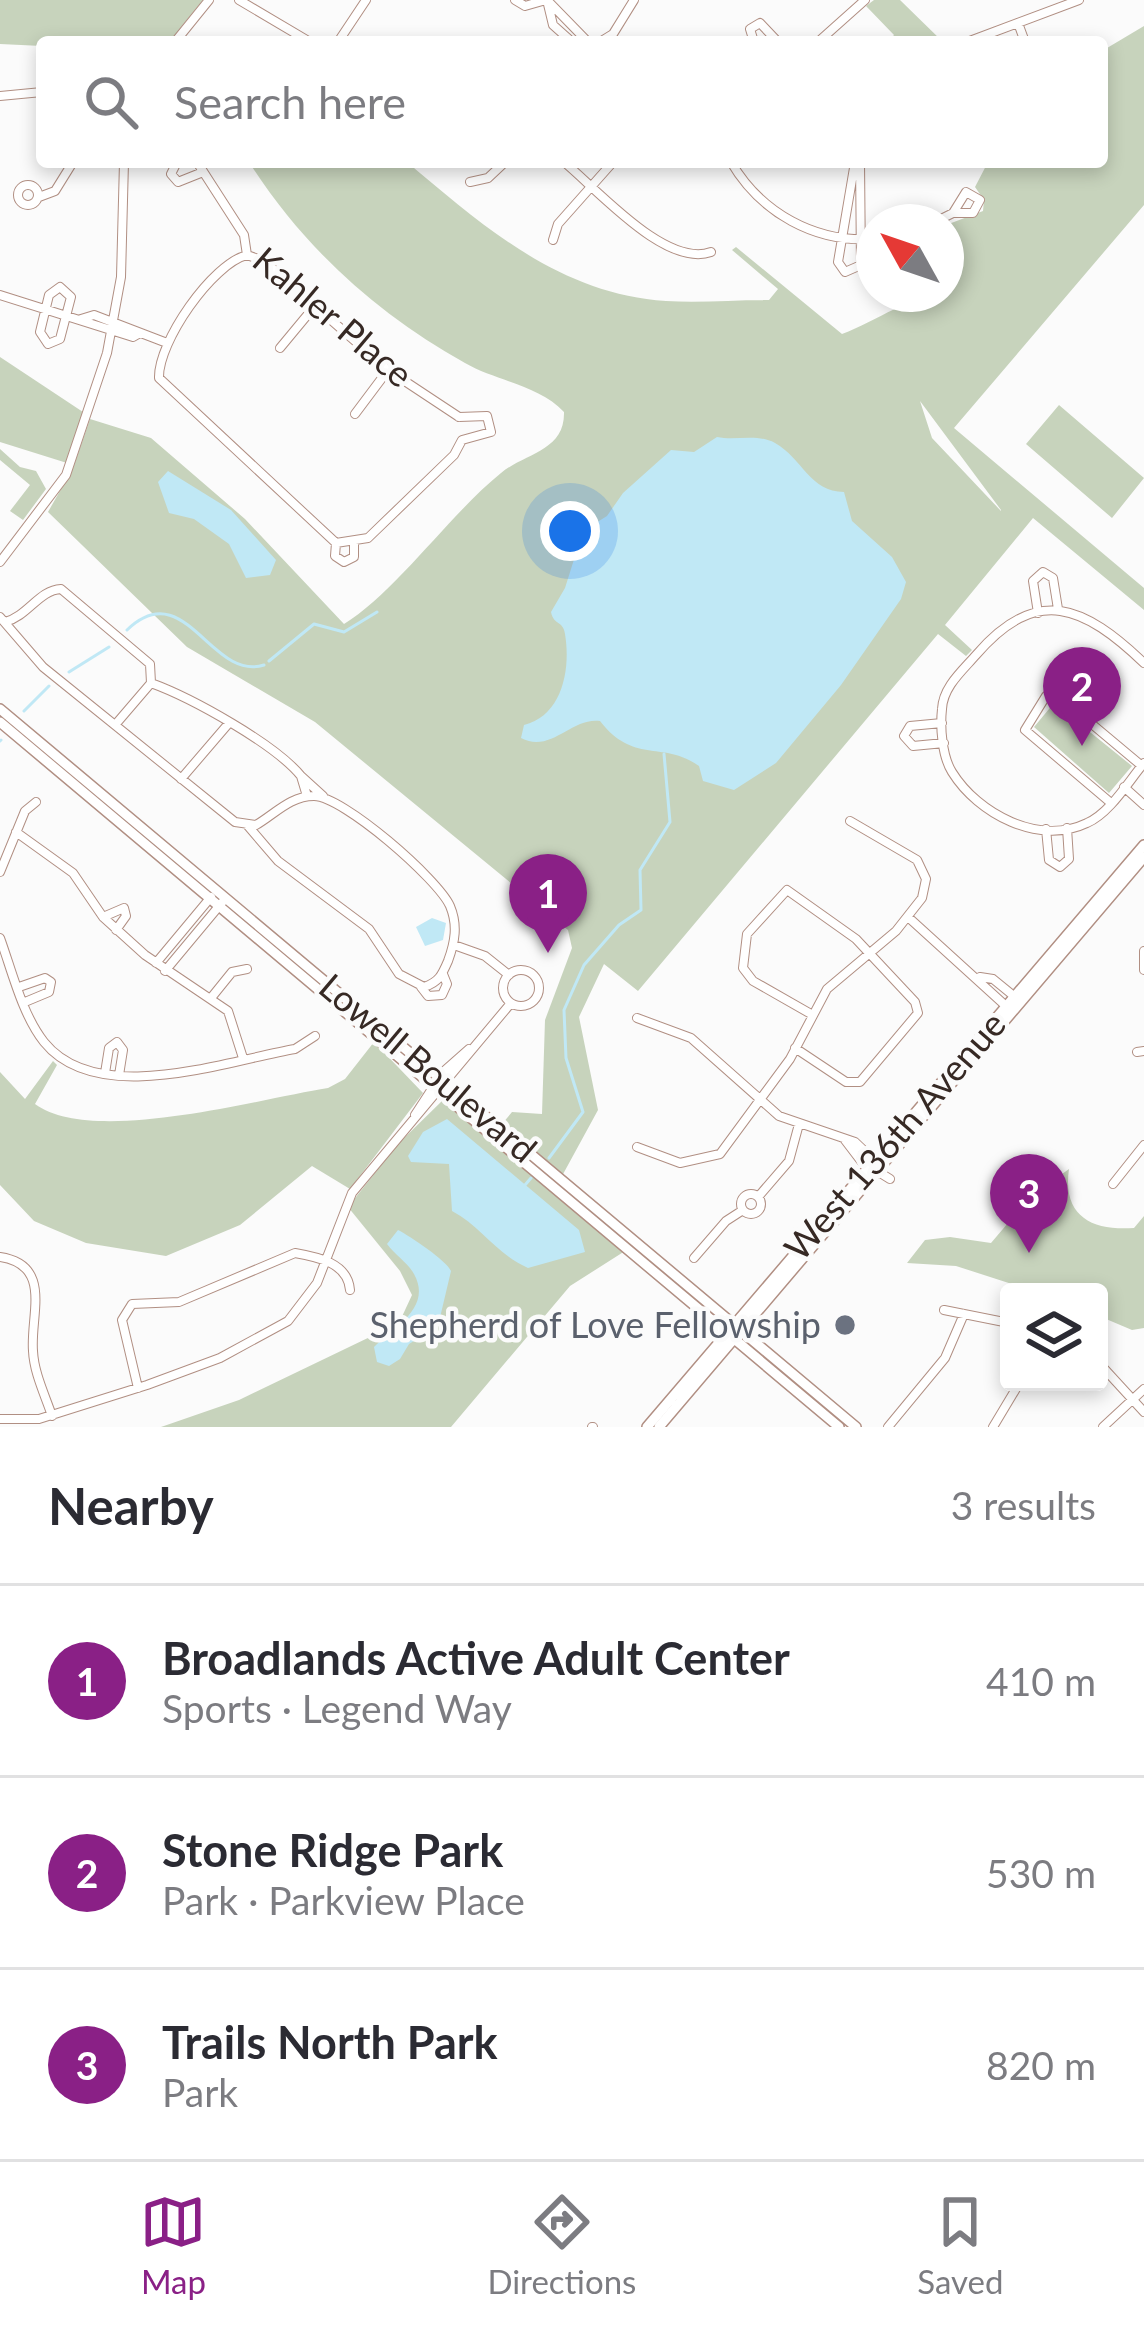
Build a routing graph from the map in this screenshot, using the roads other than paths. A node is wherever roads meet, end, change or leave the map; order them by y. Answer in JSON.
{"nodes":[{"id":1,"x":208,"y":0,"type":"edge"},
{"id":2,"x":239,"y":0,"type":"edge"},
{"id":3,"x":366,"y":0,"type":"edge"},
{"id":4,"x":515,"y":0,"type":"edge"},
{"id":5,"x":547,"y":0,"type":"edge"},
{"id":6,"x":634,"y":0,"type":"edge"},
{"id":7,"x":1079,"y":0,"type":"edge"},
{"id":8,"x":862,"y":1,"type":"edge"},
{"id":9,"x":1066,"y":3,"type":"edge"},
{"id":10,"x":1018,"y":23,"type":"junction"},
{"id":11,"x":180,"y":36,"type":"edge"},
{"id":12,"x":300,"y":36,"type":"edge"},
{"id":13,"x":342,"y":36,"type":"edge"},
{"id":14,"x":565,"y":36,"type":"edge"},
{"id":15,"x":586,"y":36,"type":"edge"},
{"id":16,"x":607,"y":36,"type":"edge"},
{"id":17,"x":752,"y":36,"type":"edge"},
{"id":18,"x":771,"y":36,"type":"edge"},
{"id":19,"x":824,"y":36,"type":"edge"},
{"id":20,"x":984,"y":36,"type":"edge"},
{"id":21,"x":1023,"y":36,"type":"edge"},
{"id":22,"x":36,"y":93,"type":"edge"},
{"id":23,"x":0,"y":97,"type":"edge"},
{"id":24,"x":70,"y":168,"type":"edge"},
{"id":25,"x":124,"y":168,"type":"edge"},
{"id":26,"x":174,"y":168,"type":"edge"},
{"id":27,"x":201,"y":168,"type":"edge"},
{"id":28,"x":499,"y":168,"type":"edge"},
{"id":29,"x":571,"y":168,"type":"edge"},
{"id":30,"x":608,"y":168,"type":"edge"},
{"id":31,"x":736,"y":168,"type":"edge"},
{"id":32,"x":856,"y":168,"type":"edge"},
{"id":33,"x":859,"y":168,"type":"edge"},
{"id":34,"x":203,"y":172,"type":"junction"},
{"id":35,"x":470,"y":182,"type":"dead end"},
{"id":36,"x":592,"y":185,"type":"junction"},
{"id":37,"x":848,"y":194,"type":"junction"},
{"id":38,"x":861,"y":195,"type":"junction"},
{"id":39,"x":39,"y":197,"type":"dead end"},
{"id":40,"x":861,"y":204,"type":"edge"},
{"id":41,"x":841,"y":238,"type":"junction"},
{"id":42,"x":553,"y":240,"type":"dead end"},
{"id":43,"x":856,"y":240,"type":"edge"},
{"id":44,"x":711,"y":252,"type":"dead end"},
{"id":45,"x":247,"y":255,"type":"junction"},
{"id":46,"x":856,"y":267,"type":"edge"},
{"id":47,"x":0,"y":295,"type":"edge"},
{"id":48,"x":314,"y":308,"type":"junction"},
{"id":49,"x":46,"y":310,"type":"junction"},
{"id":50,"x":67,"y":315,"type":"junction"},
{"id":51,"x":114,"y":327,"type":"junction"},
{"id":52,"x":167,"y":343,"type":"junction"},
{"id":53,"x":280,"y":348,"type":"dead end"},
{"id":54,"x":388,"y":370,"type":"junction"},
{"id":55,"x":355,"y":414,"type":"dead end"},
{"id":56,"x":460,"y":417,"type":"junction"},
{"id":57,"x":462,"y":440,"type":"junction"},
{"id":58,"x":336,"y":543,"type":"junction"},
{"id":59,"x":354,"y":544,"type":"junction"},
{"id":60,"x":0,"y":562,"type":"edge"},
{"id":61,"x":1058,"y":609,"type":"junction"},
{"id":62,"x":1038,"y":613,"type":"junction"},
{"id":63,"x":3,"y":619,"type":"edge"},
{"id":64,"x":1144,"y":663,"type":"edge"},
{"id":65,"x":154,"y":669,"type":"junction"},
{"id":66,"x":152,"y":683,"type":"junction"},
{"id":67,"x":170,"y":689,"type":"junction"},
{"id":68,"x":0,"y":710,"type":"edge"},
{"id":69,"x":0,"y":722,"type":"edge"},
{"id":70,"x":229,"y":723,"type":"junction"},
{"id":71,"x":942,"y":723,"type":"junction"},
{"id":72,"x":116,"y":725,"type":"junction"},
{"id":73,"x":944,"y":743,"type":"junction"},
{"id":74,"x":1143,"y":765,"type":"edge"},
{"id":75,"x":301,"y":776,"type":"junction"},
{"id":76,"x":1131,"y":778,"type":"junction"},
{"id":77,"x":181,"y":779,"type":"junction"},
{"id":78,"x":1124,"y":788,"type":"junction"},
{"id":79,"x":1144,"y":789,"type":"edge"},
{"id":80,"x":307,"y":796,"type":"junction"},
{"id":81,"x":324,"y":797,"type":"junction"},
{"id":82,"x":36,"y":802,"type":"dead end"},
{"id":83,"x":1111,"y":802,"type":"junction"},
{"id":84,"x":1144,"y":805,"type":"edge"},
{"id":85,"x":264,"y":820,"type":"junction"},
{"id":86,"x":850,"y":821,"type":"dead end"},
{"id":87,"x":248,"y":826,"type":"junction"},
{"id":88,"x":1066,"y":828,"type":"junction"},
{"id":89,"x":1046,"y":829,"type":"junction"},
{"id":90,"x":16,"y":832,"type":"junction"},
{"id":91,"x":1144,"y":844,"type":"edge"},
{"id":92,"x":270,"y":850,"type":"junction"},
{"id":93,"x":1144,"y":857,"type":"edge"},
{"id":94,"x":0,"y":872,"type":"edge"},
{"id":95,"x":218,"y":899,"type":"junction"},
{"id":96,"x":103,"y":917,"type":"junction"},
{"id":97,"x":908,"y":917,"type":"junction"},
{"id":98,"x":116,"y":930,"type":"junction"},
{"id":99,"x":0,"y":938,"type":"edge"},
{"id":100,"x":454,"y":945,"type":"junction"},
{"id":101,"x":1144,"y":951,"type":"edge"},
{"id":102,"x":868,"y":954,"type":"junction"},
{"id":103,"x":156,"y":963,"type":"junction"},
{"id":104,"x":247,"y":969,"type":"dead end"},
{"id":105,"x":165,"y":970,"type":"junction"},
{"id":106,"x":1144,"y":970,"type":"edge"},
{"id":107,"x":509,"y":975,"type":"junction"},
{"id":108,"x":19,"y":987,"type":"junction"},
{"id":109,"x":211,"y":998,"type":"junction"},
{"id":110,"x":25,"y":1002,"type":"junction"},
{"id":111,"x":511,"y":1003,"type":"junction"},
{"id":112,"x":1014,"y":1004,"type":"junction"},
{"id":113,"x":811,"y":1014,"type":"junction"},
{"id":114,"x":637,"y":1018,"type":"dead end"},
{"id":115,"x":315,"y":1036,"type":"dead end"},
{"id":116,"x":795,"y":1048,"type":"junction"},
{"id":117,"x":243,"y":1058,"type":"junction"},
{"id":118,"x":105,"y":1073,"type":"junction"},
{"id":119,"x":119,"y":1075,"type":"junction"},
{"id":120,"x":439,"y":1084,"type":"junction"},
{"id":121,"x":758,"y":1100,"type":"junction"},
{"id":122,"x":799,"y":1124,"type":"junction"},
{"id":123,"x":1144,"y":1145,"type":"edge"},
{"id":124,"x":637,"y":1147,"type":"dead end"},
{"id":125,"x":874,"y":1165,"type":"junction"},
{"id":126,"x":890,"y":1179,"type":"dead end"},
{"id":127,"x":1113,"y":1184,"type":"dead end"},
{"id":128,"x":0,"y":1257,"type":"edge"},
{"id":129,"x":694,"y":1258,"type":"dead end"},
{"id":130,"x":324,"y":1262,"type":"junction"},
{"id":131,"x":350,"y":1290,"type":"dead end"},
{"id":132,"x":944,"y":1310,"type":"dead end"},
{"id":133,"x":964,"y":1314,"type":"junction"},
{"id":134,"x":1000,"y":1320,"type":"edge"},
{"id":135,"x":734,"y":1332,"type":"junction"},
{"id":136,"x":1108,"y":1373,"type":"edge"},
{"id":137,"x":138,"y":1388,"type":"junction"},
{"id":138,"x":1144,"y":1389,"type":"edge"},
{"id":139,"x":1015,"y":1391,"type":"edge"},
{"id":140,"x":1132,"y":1400,"type":"junction"},
{"id":141,"x":1144,"y":1412,"type":"edge"},
{"id":142,"x":52,"y":1415,"type":"junction"},
{"id":143,"x":0,"y":1419,"type":"edge"},
{"id":144,"x":647,"y":1427,"type":"edge"},
{"id":145,"x":659,"y":1427,"type":"edge"},
{"id":146,"x":838,"y":1427,"type":"edge"},
{"id":147,"x":856,"y":1427,"type":"edge"},
{"id":148,"x":888,"y":1427,"type":"edge"},
{"id":149,"x":993,"y":1427,"type":"edge"},
{"id":150,"x":1103,"y":1427,"type":"edge"}],
"edges":[{"from":1,"to":11,"type":"street"},
{"from":2,"to":12,"type":"street"},
{"from":3,"to":13,"type":"street"},
{"from":4,"to":5,"type":"street"},
{"from":5,"to":14,"type":"street"},
{"from":5,"to":15,"type":"street"},
{"from":6,"to":16,"type":"street"},
{"from":7,"to":9,"type":"street"},
{"from":8,"to":19,"type":"street"},
{"from":9,"to":10,"type":"street"},
{"from":10,"to":20,"type":"street"},
{"from":10,"to":21,"type":"street"},
{"from":17,"to":18,"type":"street"},
{"from":22,"to":23,"type":"street"},
{"from":24,"to":39,"type":"street"},
{"from":25,"to":51,"type":"street"},
{"from":26,"to":34,"type":"street"},
{"from":27,"to":34,"type":"street","name":"Kahler Place"},
{"from":28,"to":35,"type":"street"},
{"from":29,"to":36,"type":"street"},
{"from":30,"to":36,"type":"street"},
{"from":31,"to":41,"type":"street"},
{"from":32,"to":37,"type":"street"},
{"from":33,"to":38,"type":"street"},
{"from":34,"to":45,"type":"street","name":"Kahler Place"},
{"from":36,"to":42,"type":"street"},
{"from":36,"to":44,"type":"street"},
{"from":37,"to":38,"type":"street"},
{"from":37,"to":41,"type":"street"},
{"from":38,"to":40,"type":"street"},
{"from":41,"to":43,"type":"street"},
{"from":41,"to":46,"type":"street"},
{"from":45,"to":48,"type":"street","name":"Kahler Place"},
{"from":45,"to":52,"type":"street"},
{"from":47,"to":49,"type":"street"},
{"from":48,"to":53,"type":"street"},
{"from":48,"to":54,"type":"street","name":"Kahler Place"},
{"from":49,"to":50,"type":"street"},
{"from":49,"to":50,"type":"street"},
{"from":49,"to":50,"type":"street"},
{"from":50,"to":51,"type":"street"},
{"from":51,"to":52,"type":"street"},
{"from":51,"to":60,"type":"street"},
{"from":52,"to":58,"type":"street"},
{"from":54,"to":55,"type":"street"},
{"from":54,"to":56,"type":"street","name":"Kahler Place"},
{"from":56,"to":57,"type":"street"},
{"from":56,"to":57,"type":"street","name":"Kahler Place"},
{"from":57,"to":59,"type":"street"},
{"from":58,"to":59,"type":"street"},
{"from":58,"to":59,"type":"street"},
{"from":61,"to":62,"type":"street"},
{"from":61,"to":62,"type":"street"},
{"from":61,"to":64,"type":"street"},
{"from":62,"to":71,"type":"street"},
{"from":63,"to":65,"type":"street"},
{"from":63,"to":72,"type":"street"},
{"from":65,"to":66,"type":"street"},
{"from":65,"to":67,"type":"street"},
{"from":66,"to":67,"type":"street"},
{"from":66,"to":72,"type":"street"},
{"from":67,"to":70,"type":"street"},
{"from":68,"to":95,"type":"main road","name":"Lowell Boulevard"},
{"from":69,"to":95,"type":"main road","name":"Lowell Boulevard"},
{"from":70,"to":75,"type":"street"},
{"from":70,"to":77,"type":"street"},
{"from":71,"to":73,"type":"street"},
{"from":71,"to":73,"type":"street"},
{"from":72,"to":77,"type":"street"},
{"from":73,"to":89,"type":"street"},
{"from":74,"to":76,"type":"street"},
{"from":74,"to":83,"type":"street"},
{"from":75,"to":80,"type":"street"},
{"from":75,"to":81,"type":"street"},
{"from":76,"to":78,"type":"street"},
{"from":76,"to":79,"type":"street"},
{"from":77,"to":87,"type":"street"},
{"from":78,"to":83,"type":"street"},
{"from":78,"to":84,"type":"street"},
{"from":80,"to":81,"type":"street"},
{"from":80,"to":85,"type":"street"},
{"from":81,"to":100,"type":"street"},
{"from":82,"to":90,"type":"street"},
{"from":83,"to":88,"type":"street"},
{"from":85,"to":87,"type":"street"},
{"from":85,"to":92,"type":"street"},
{"from":86,"to":97,"type":"street"},
{"from":87,"to":92,"type":"street"},
{"from":88,"to":89,"type":"street"},
{"from":88,"to":89,"type":"street"},
{"from":90,"to":94,"type":"street"},
{"from":90,"to":96,"type":"street"},
{"from":91,"to":112,"type":"main road","name":"West 136th Avenue"},
{"from":92,"to":100,"type":"street"},
{"from":93,"to":112,"type":"main road","name":"West 136th Avenue"},
{"from":95,"to":103,"type":"street"},
{"from":95,"to":105,"type":"street"},
{"from":95,"to":120,"type":"main road","name":"Lowell Boulevard"},
{"from":96,"to":98,"type":"street"},
{"from":96,"to":98,"type":"street"},
{"from":97,"to":102,"type":"street"},
{"from":97,"to":112,"type":"street"},
{"from":98,"to":103,"type":"street"},
{"from":99,"to":108,"type":"street"},
{"from":100,"to":107,"type":"street"},
{"from":101,"to":106,"type":"street"},
{"from":102,"to":113,"type":"street"},
{"from":102,"to":113,"type":"street"},
{"from":102,"to":116,"type":"street"},
{"from":103,"to":105,"type":"street"},
{"from":104,"to":109,"type":"street"},
{"from":105,"to":109,"type":"street"},
{"from":107,"to":111,"type":"street"},
{"from":107,"to":111,"type":"street"},
{"from":108,"to":110,"type":"street"},
{"from":108,"to":110,"type":"street"},
{"from":109,"to":117,"type":"street"},
{"from":110,"to":118,"type":"street"},
{"from":111,"to":120,"type":"street"},
{"from":112,"to":125,"type":"main road","name":"West 136th Avenue"},
{"from":113,"to":116,"type":"street"},
{"from":114,"to":121,"type":"street"},
{"from":115,"to":117,"type":"street"},
{"from":116,"to":121,"type":"street"},
{"from":117,"to":119,"type":"street"},
{"from":118,"to":119,"type":"street"},
{"from":118,"to":119,"type":"street"},
{"from":120,"to":130,"type":"street"},
{"from":120,"to":135,"type":"main road","name":"Lowell Boulevard"},
{"from":121,"to":122,"type":"street"},
{"from":121,"to":124,"type":"street"},
{"from":122,"to":125,"type":"street"},
{"from":122,"to":129,"type":"street"},
{"from":123,"to":127,"type":"street"},
{"from":125,"to":126,"type":"street"},
{"from":125,"to":135,"type":"main road","name":"West 136th Avenue"},
{"from":128,"to":142,"type":"street"},
{"from":130,"to":131,"type":"street"},
{"from":130,"to":137,"type":"street"},
{"from":130,"to":137,"type":"street"},
{"from":132,"to":133,"type":"street"},
{"from":133,"to":134,"type":"street"},
{"from":133,"to":148,"type":"street"},
{"from":135,"to":144,"type":"main road","name":"West 136th Avenue"},
{"from":135,"to":145,"type":"main road","name":"West 136th Avenue"},
{"from":135,"to":146,"type":"main road","name":"Lowell Boulevard"},
{"from":135,"to":147,"type":"main road","name":"Lowell Boulevard"},
{"from":136,"to":140,"type":"street"},
{"from":137,"to":142,"type":"street"},
{"from":138,"to":140,"type":"street"},
{"from":139,"to":149,"type":"street"},
{"from":140,"to":141,"type":"street"},
{"from":140,"to":150,"type":"street"},
{"from":142,"to":143,"type":"street"}]}
